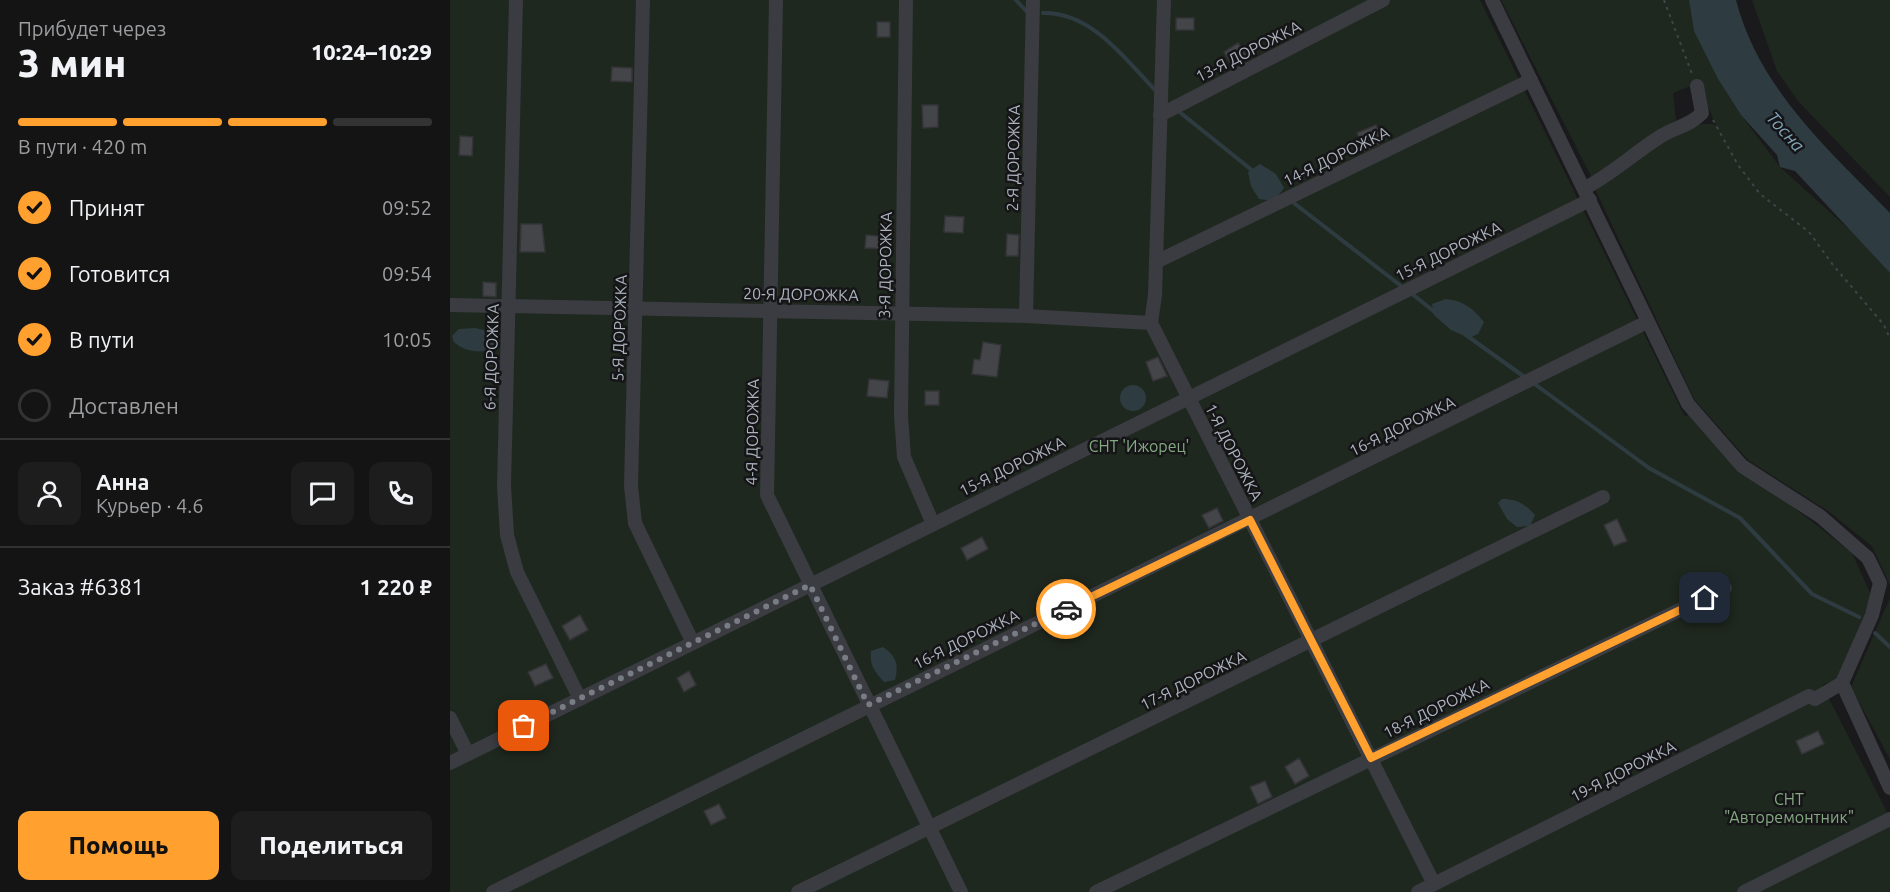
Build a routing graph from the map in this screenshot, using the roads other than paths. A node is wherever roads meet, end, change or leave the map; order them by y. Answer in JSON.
{"nodes":[{"id":1,"x":516,"y":0,"type":"edge"},
{"id":2,"x":644,"y":0,"type":"edge"},
{"id":3,"x":776,"y":0,"type":"edge"},
{"id":4,"x":906,"y":0,"type":"edge"},
{"id":5,"x":1033,"y":0,"type":"edge"},
{"id":6,"x":1164,"y":0,"type":"edge"},
{"id":7,"x":1383,"y":0,"type":"edge"},
{"id":8,"x":1492,"y":0,"type":"edge"},
{"id":9,"x":1531,"y":80,"type":"junction"},
{"id":10,"x":1697,"y":86,"type":"road end"},
{"id":11,"x":1163,"y":114,"type":"junction"},
{"id":12,"x":1588,"y":194,"type":"junction"},
{"id":13,"x":1156,"y":262,"type":"junction"},
{"id":14,"x":450,"y":305,"type":"edge"},
{"id":15,"x":510,"y":306,"type":"junction"},
{"id":16,"x":637,"y":308,"type":"junction"},
{"id":17,"x":771,"y":310,"type":"junction"},
{"id":18,"x":901,"y":313,"type":"junction"},
{"id":19,"x":1026,"y":316,"type":"junction"},
{"id":20,"x":1647,"y":322,"type":"junction"},
{"id":21,"x":1150,"y":323,"type":"junction"},
{"id":22,"x":1188,"y":397,"type":"junction"},
{"id":23,"x":1603,"y":497,"type":"dead end"},
{"id":24,"x":1250,"y":520,"type":"junction"},
{"id":25,"x":933,"y":524,"type":"junction"},
{"id":26,"x":810,"y":585,"type":"junction"},
{"id":27,"x":1725,"y":588,"type":"dead end"},
{"id":28,"x":1311,"y":640,"type":"junction"},
{"id":29,"x":693,"y":643,"type":"junction"},
{"id":30,"x":1842,"y":683,"type":"junction"},
{"id":31,"x":580,"y":699,"type":"junction"},
{"id":32,"x":868,"y":705,"type":"junction"},
{"id":33,"x":450,"y":718,"type":"edge"},
{"id":34,"x":468,"y":754,"type":"junction"},
{"id":35,"x":1371,"y":758,"type":"junction"},
{"id":36,"x":450,"y":763,"type":"edge"},
{"id":37,"x":1890,"y":788,"type":"edge"},
{"id":38,"x":1890,"y":819,"type":"edge"},
{"id":39,"x":930,"y":828,"type":"junction"},
{"id":40,"x":1434,"y":884,"type":"junction"},
{"id":41,"x":493,"y":892,"type":"edge"},
{"id":42,"x":798,"y":892,"type":"edge"},
{"id":43,"x":961,"y":892,"type":"edge"},
{"id":44,"x":1096,"y":892,"type":"edge"},
{"id":45,"x":1418,"y":892,"type":"edge"},
{"id":46,"x":1744,"y":892,"type":"edge"}],
"edges":[{"from":1,"to":15,"type":"street","name":"6-Я ДОРОЖКА"},
{"from":2,"to":16,"type":"street","name":"5-Я ДОРОЖКА"},
{"from":3,"to":17,"type":"street","name":"4-Я ДОРОЖКА"},
{"from":4,"to":18,"type":"street","name":"3-Я ДОРОЖКА"},
{"from":5,"to":19,"type":"street","name":"2-Я ДОРОЖКА"},
{"from":6,"to":11,"type":"street"},
{"from":7,"to":11,"type":"street","name":"13-Я ДОРОЖКА"},
{"from":8,"to":9,"type":"street"},
{"from":9,"to":12,"type":"street"},
{"from":9,"to":13,"type":"street","name":"14-Я ДОРОЖКА"},
{"from":10,"to":12,"type":"street","name":"15-Я ДОРОЖКА"},
{"from":11,"to":13,"type":"street"},
{"from":12,"to":20,"type":"street"},
{"from":12,"to":22,"type":"street","name":"15-Я ДОРОЖКА"},
{"from":13,"to":21,"type":"street"},
{"from":14,"to":15,"type":"street","name":"20-Я ДОРОЖКА"},
{"from":15,"to":16,"type":"street","name":"20-Я ДОРОЖКА"},
{"from":15,"to":31,"type":"street","name":"6-Я ДОРОЖКА"},
{"from":16,"to":17,"type":"street","name":"20-Я ДОРОЖКА"},
{"from":16,"to":29,"type":"street","name":"5-Я ДОРОЖКА"},
{"from":17,"to":18,"type":"street","name":"20-Я ДОРОЖКА"},
{"from":17,"to":26,"type":"street","name":"4-Я ДОРОЖКА"},
{"from":18,"to":19,"type":"street","name":"20-Я ДОРОЖКА"},
{"from":18,"to":25,"type":"street","name":"3-Я ДОРОЖКА"},
{"from":19,"to":21,"type":"street","name":"20-Я ДОРОЖКА"},
{"from":20,"to":24,"type":"street","name":"16-Я ДОРОЖКА"},
{"from":20,"to":30,"type":"street"},
{"from":21,"to":22,"type":"street","name":"1-Я ДОРОЖКА"},
{"from":22,"to":24,"type":"street","name":"1-Я ДОРОЖКА"},
{"from":22,"to":25,"type":"street","name":"15-Я ДОРОЖКА"},
{"from":23,"to":28,"type":"street","name":"17-Я ДОРОЖКА"},
{"from":24,"to":28,"type":"street","name":"1-Я ДОРОЖКА"},
{"from":24,"to":32,"type":"street","name":"16-Я ДОРОЖКА"},
{"from":25,"to":26,"type":"street","name":"15-Я ДОРОЖКА"},
{"from":26,"to":29,"type":"street","name":"15-Я ДОРОЖКА"},
{"from":26,"to":32,"type":"street","name":"4-Я ДОРОЖКА"},
{"from":27,"to":35,"type":"street","name":"18-Я ДОРОЖКА"},
{"from":28,"to":35,"type":"street","name":"1-Я ДОРОЖКА"},
{"from":28,"to":39,"type":"street","name":"17-Я ДОРОЖКА"},
{"from":29,"to":31,"type":"street","name":"15-Я ДОРОЖКА"},
{"from":30,"to":37,"type":"street"},
{"from":30,"to":40,"type":"street","name":"19-Я ДОРОЖКА"},
{"from":31,"to":34,"type":"street","name":"15-Я ДОРОЖКА"},
{"from":32,"to":39,"type":"street","name":"4-Я ДОРОЖКА"},
{"from":32,"to":41,"type":"street","name":"16-Я ДОРОЖКА"},
{"from":33,"to":34,"type":"street"},
{"from":34,"to":36,"type":"street","name":"15-Я ДОРОЖКА"},
{"from":35,"to":40,"type":"street","name":"1-Я ДОРОЖКА"},
{"from":35,"to":44,"type":"street","name":"18-Я ДОРОЖКА"},
{"from":38,"to":46,"type":"street"},
{"from":39,"to":42,"type":"street","name":"17-Я ДОРОЖКА"},
{"from":39,"to":43,"type":"street","name":"4-Я ДОРОЖКА"},
{"from":40,"to":45,"type":"street","name":"19-Я ДОРОЖКА"}]}
